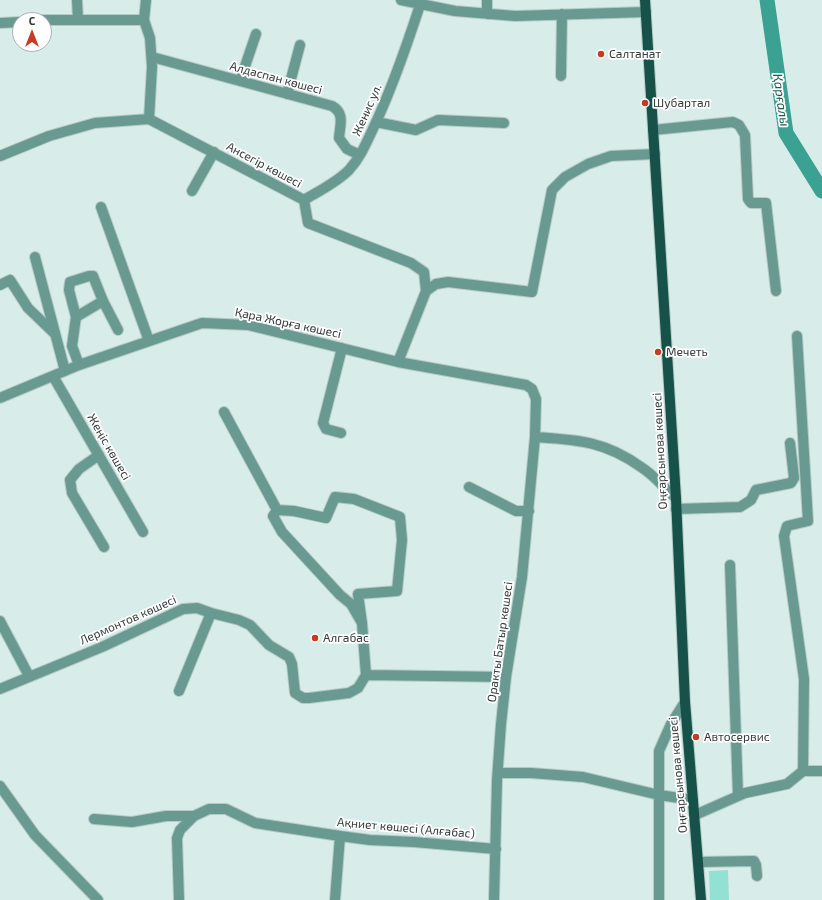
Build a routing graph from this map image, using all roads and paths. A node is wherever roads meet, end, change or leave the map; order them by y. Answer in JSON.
{"nodes":[{"id":1,"x":77,"y":0,"type":"edge"},
{"id":2,"x":146,"y":0,"type":"edge"},
{"id":3,"x":401,"y":0,"type":"edge"},
{"id":4,"x":486,"y":0,"type":"edge"},
{"id":5,"x":645,"y":0,"type":"edge"},
{"id":6,"x":420,"y":5,"type":"junction"},
{"id":7,"x":646,"y":12,"type":"junction"},
{"id":8,"x":488,"y":14,"type":"junction"},
{"id":9,"x":562,"y":14,"type":"junction"},
{"id":10,"x":52,"y":20,"type":"edge"},
{"id":11,"x":78,"y":20,"type":"junction"},
{"id":12,"x":144,"y":20,"type":"junction"},
{"id":13,"x":12,"y":22,"type":"edge"},
{"id":14,"x":0,"y":23,"type":"edge"},
{"id":15,"x":256,"y":34,"type":"dead end"},
{"id":16,"x":300,"y":45,"type":"dead end"},
{"id":17,"x":152,"y":57,"type":"junction"},
{"id":18,"x":561,"y":76,"type":"dead end"},
{"id":19,"x":240,"y":81,"type":"junction"},
{"id":20,"x":287,"y":94,"type":"junction"},
{"id":21,"x":149,"y":119,"type":"junction"},
{"id":22,"x":376,"y":122,"type":"junction"},
{"id":23,"x":504,"y":123,"type":"dead end"},
{"id":24,"x":653,"y":130,"type":"junction"},
{"id":25,"x":214,"y":152,"type":"junction"},
{"id":26,"x":655,"y":154,"type":"junction"},
{"id":27,"x":360,"y":155,"type":"junction"},
{"id":28,"x":0,"y":156,"type":"edge"},
{"id":29,"x":192,"y":191,"type":"dead end"},
{"id":30,"x":304,"y":200,"type":"junction"},
{"id":31,"x":101,"y":207,"type":"dead end"},
{"id":32,"x":35,"y":257,"type":"dead end"},
{"id":33,"x":0,"y":285,"type":"edge"},
{"id":34,"x":426,"y":291,"type":"junction"},
{"id":35,"x":776,"y":291,"type":"dead end"},
{"id":36,"x":103,"y":300,"type":"junction"},
{"id":37,"x":76,"y":317,"type":"junction"},
{"id":38,"x":118,"y":330,"type":"dead end"},
{"id":39,"x":55,"y":334,"type":"junction"},
{"id":40,"x":797,"y":336,"type":"dead end"},
{"id":41,"x":149,"y":341,"type":"junction"},
{"id":42,"x":342,"y":348,"type":"junction"},
{"id":43,"x":398,"y":362,"type":"junction"},
{"id":44,"x":79,"y":365,"type":"junction"},
{"id":45,"x":65,"y":371,"type":"junction"},
{"id":46,"x":53,"y":376,"type":"junction"},
{"id":47,"x":532,"y":389,"type":"joint"},
{"id":48,"x":0,"y":398,"type":"edge"},
{"id":49,"x":224,"y":412,"type":"dead end"},
{"id":50,"x":341,"y":433,"type":"dead end"},
{"id":51,"x":536,"y":438,"type":"junction"},
{"id":52,"x":790,"y":443,"type":"dead end"},
{"id":53,"x":99,"y":455,"type":"junction"},
{"id":54,"x":469,"y":487,"type":"dead end"},
{"id":55,"x":676,"y":498,"type":"junction"},
{"id":56,"x":676,"y":509,"type":"junction"},
{"id":57,"x":277,"y":510,"type":"junction"},
{"id":58,"x":529,"y":511,"type":"junction"},
{"id":59,"x":143,"y":532,"type":"dead end"},
{"id":60,"x":104,"y":547,"type":"dead end"},
{"id":61,"x":730,"y":565,"type":"dead end"},
{"id":62,"x":211,"y":613,"type":"junction"},
{"id":63,"x":0,"y":621,"type":"edge"},
{"id":64,"x":362,"y":623,"type":"junction"},
{"id":65,"x":366,"y":675,"type":"junction"},
{"id":66,"x":29,"y":676,"type":"junction"},
{"id":67,"x":506,"y":677,"type":"junction"},
{"id":68,"x":0,"y":689,"type":"edge"},
{"id":69,"x":179,"y":691,"type":"dead end"},
{"id":70,"x":685,"y":702,"type":"junction"},
{"id":71,"x":803,"y":771,"type":"junction"},
{"id":72,"x":822,"y":772,"type":"edge"},
{"id":73,"x":498,"y":773,"type":"junction"},
{"id":74,"x":0,"y":786,"type":"edge"},
{"id":75,"x":659,"y":795,"type":"junction"},
{"id":76,"x":738,"y":796,"type":"junction"},
{"id":77,"x":693,"y":800,"type":"junction"},
{"id":78,"x":695,"y":815,"type":"junction"},
{"id":79,"x":194,"y":816,"type":"junction"},
{"id":80,"x":94,"y":819,"type":"dead end"},
{"id":81,"x":340,"y":836,"type":"junction"},
{"id":82,"x":496,"y":849,"type":"junction"},
{"id":83,"x":698,"y":862,"type":"junction"},
{"id":84,"x":757,"y":876,"type":"dead end"},
{"id":85,"x":98,"y":900,"type":"edge"},
{"id":86,"x":179,"y":900,"type":"edge"},
{"id":87,"x":335,"y":900,"type":"edge"},
{"id":88,"x":494,"y":900,"type":"edge"},
{"id":89,"x":659,"y":900,"type":"edge"},
{"id":90,"x":701,"y":900,"type":"edge"}],
"edges":[{"from":1,"to":11,"type":"street"},
{"from":2,"to":12,"type":"street"},
{"from":3,"to":6,"type":"street"},
{"from":4,"to":8,"type":"street"},
{"from":5,"to":7,"type":"main road","name":"Оңғарсынова көшесі"},
{"from":6,"to":8,"type":"street"},
{"from":6,"to":22,"type":"street","name":"Женис ул."},
{"from":7,"to":9,"type":"street"},
{"from":7,"to":24,"type":"main road","name":"Оңғарсынова көшесі"},
{"from":8,"to":9,"type":"street"},
{"from":9,"to":18,"type":"street"},
{"from":10,"to":11,"type":"street"},
{"from":11,"to":12,"type":"street"},
{"from":12,"to":17,"type":"street"},
{"from":13,"to":14,"type":"street"},
{"from":15,"to":19,"type":"street"},
{"from":16,"to":20,"type":"street"},
{"from":17,"to":19,"type":"street","name":"Алдаспан көшесі"},
{"from":17,"to":21,"type":"street"},
{"from":19,"to":20,"type":"street","name":"Алдаспан көшесі"},
{"from":20,"to":27,"type":"street","name":"Алдаспан көшесі"},
{"from":21,"to":25,"type":"street","name":"Ансегір көшесі"},
{"from":21,"to":28,"type":"street"},
{"from":22,"to":23,"type":"street"},
{"from":22,"to":27,"type":"street","name":"Женис ул."},
{"from":24,"to":26,"type":"main road","name":"Оңғарсынова көшесі"},
{"from":24,"to":35,"type":"street"},
{"from":25,"to":29,"type":"street"},
{"from":25,"to":30,"type":"street","name":"Ансегір көшесі"},
{"from":26,"to":34,"type":"street"},
{"from":26,"to":55,"type":"main road","name":"Оңғарсынова көшесі"},
{"from":27,"to":30,"type":"street","name":"Женис ул."},
{"from":30,"to":34,"type":"street","name":"Ансегір көшесі"},
{"from":31,"to":41,"type":"street"},
{"from":32,"to":39,"type":"street"},
{"from":33,"to":39,"type":"street"},
{"from":34,"to":43,"type":"street","name":"Ансегір көшесі"},
{"from":36,"to":37,"type":"street"},
{"from":36,"to":37,"type":"street"},
{"from":36,"to":38,"type":"street"},
{"from":37,"to":44,"type":"street"},
{"from":39,"to":45,"type":"street"},
{"from":40,"to":71,"type":"street"},
{"from":41,"to":42,"type":"street","name":"Қара Жорға көшесі"},
{"from":41,"to":44,"type":"street","name":"Қара Жорға көшесі"},
{"from":42,"to":43,"type":"street","name":"Қара Жорға көшесі"},
{"from":42,"to":50,"type":"street"},
{"from":43,"to":47,"type":"street","name":"Қара Жорға көшесі"},
{"from":44,"to":45,"type":"street","name":"Қара Жорға көшесі"},
{"from":45,"to":46,"type":"street","name":"Қара Жорға көшесі"},
{"from":46,"to":48,"type":"street","name":"Қара Жорға көшесі"},
{"from":46,"to":53,"type":"street","name":"Жеңіс көшесі"},
{"from":47,"to":51,"type":"street","name":"Оракты Батыр көшесі"},
{"from":49,"to":57,"type":"street"},
{"from":51,"to":55,"type":"street"},
{"from":51,"to":58,"type":"street","name":"Оракты Батыр көшесі"},
{"from":52,"to":56,"type":"street"},
{"from":53,"to":59,"type":"street","name":"Жеңіс көшесі"},
{"from":53,"to":60,"type":"street"},
{"from":54,"to":58,"type":"street"},
{"from":55,"to":56,"type":"main road","name":"Оңғарсынова көшесі"},
{"from":56,"to":70,"type":"main road","name":"Оңғарсынова көшесі"},
{"from":57,"to":64,"type":"street"},
{"from":57,"to":64,"type":"street"},
{"from":58,"to":67,"type":"street","name":"Оракты Батыр көшесі"},
{"from":61,"to":76,"type":"street"},
{"from":62,"to":65,"type":"street","name":"Лермонтов көшесі"},
{"from":62,"to":66,"type":"street","name":"Лермонтов көшесі"},
{"from":62,"to":69,"type":"street"},
{"from":63,"to":66,"type":"street"},
{"from":64,"to":65,"type":"street"},
{"from":65,"to":67,"type":"street"},
{"from":66,"to":68,"type":"street","name":"Лермонтов көшесі"},
{"from":67,"to":73,"type":"street","name":"Оракты Батыр көшесі"},
{"from":70,"to":75,"type":"street"},
{"from":70,"to":77,"type":"main road","name":"Оңғарсынова көшесі"},
{"from":71,"to":72,"type":"street"},
{"from":71,"to":76,"type":"street"},
{"from":73,"to":75,"type":"street"},
{"from":73,"to":82,"type":"street","name":"Оракты Батыр көшесі"},
{"from":74,"to":85,"type":"street"},
{"from":75,"to":77,"type":"street"},
{"from":75,"to":89,"type":"street"},
{"from":76,"to":78,"type":"street"},
{"from":77,"to":78,"type":"main road","name":"Оңғарсынова көшесі"},
{"from":78,"to":83,"type":"main road","name":"Оңғарсынова көшесі"},
{"from":79,"to":80,"type":"street"},
{"from":79,"to":81,"type":"street","name":"Ақниет көшесі (Алғабас)"},
{"from":79,"to":86,"type":"street","name":"Ақниет көшесі (Алғабас)"},
{"from":81,"to":82,"type":"street","name":"Ақниет көшесі (Алғабас)"},
{"from":81,"to":87,"type":"street"},
{"from":82,"to":88,"type":"street","name":"Оракты Батыр көшесі"},
{"from":83,"to":84,"type":"street"},
{"from":83,"to":90,"type":"main road","name":"Оңғарсынова көшесі"}]}
